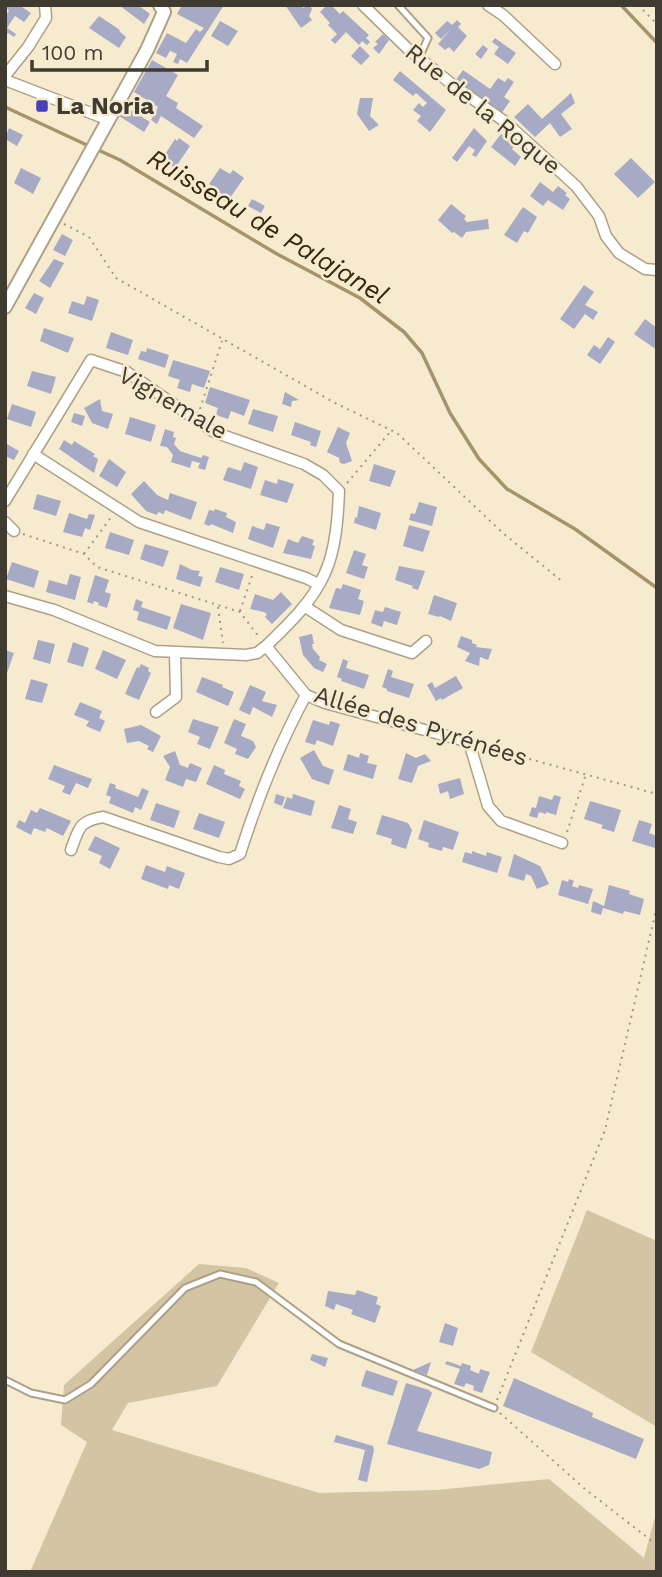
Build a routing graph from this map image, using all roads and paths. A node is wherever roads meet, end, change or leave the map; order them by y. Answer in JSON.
{"nodes":[{"id":1,"x":45,"y":5,"type":"edge"},
{"id":2,"x":363,"y":5,"type":"edge"},
{"id":3,"x":398,"y":5,"type":"edge"},
{"id":4,"x":488,"y":5,"type":"edge"},
{"id":5,"x":638,"y":5,"type":"edge"},
{"id":6,"x":164,"y":8,"type":"edge"},
{"id":7,"x":657,"y":24,"type":"edge"},
{"id":8,"x":419,"y":58,"type":"junction"},
{"id":9,"x":555,"y":64,"type":"dead end"},
{"id":10,"x":5,"y":78,"type":"edge"},
{"id":11,"x":109,"y":120,"type":"junction"},
{"id":12,"x":54,"y":218,"type":"junction"},
{"id":13,"x":657,"y":270,"type":"edge"},
{"id":14,"x":5,"y":307,"type":"edge"},
{"id":15,"x":223,"y":339,"type":"junction"},
{"id":16,"x":196,"y":420,"type":"junction"},
{"id":17,"x":392,"y":430,"type":"junction"},
{"id":18,"x":33,"y":454,"type":"junction"},
{"id":19,"x":339,"y":491,"type":"junction"},
{"id":20,"x":5,"y":501,"type":"edge"},
{"id":21,"x":116,"y":509,"type":"junction"},
{"id":22,"x":5,"y":522,"type":"edge"},
{"id":23,"x":14,"y":531,"type":"joint"},
{"id":24,"x":84,"y":554,"type":"junction"},
{"id":25,"x":257,"y":561,"type":"junction"},
{"id":26,"x":563,"y":582,"type":"dead end"},
{"id":27,"x":318,"y":584,"type":"junction"},
{"id":28,"x":5,"y":596,"type":"edge"},
{"id":29,"x":218,"y":606,"type":"junction"},
{"id":30,"x":304,"y":606,"type":"junction"},
{"id":31,"x":240,"y":612,"type":"junction"},
{"id":32,"x":426,"y":641,"type":"dead end"},
{"id":33,"x":266,"y":646,"type":"junction"},
{"id":34,"x":175,"y":653,"type":"junction"},
{"id":35,"x":224,"y":654,"type":"junction"},
{"id":36,"x":306,"y":695,"type":"junction"},
{"id":37,"x":156,"y":712,"type":"dead end"},
{"id":38,"x":469,"y":742,"type":"junction"},
{"id":39,"x":586,"y":774,"type":"junction"},
{"id":40,"x":657,"y":794,"type":"edge"},
{"id":41,"x":562,"y":843,"type":"joint"},
{"id":42,"x":71,"y":850,"type":"dead end"},
{"id":43,"x":657,"y":906,"type":"edge"},
{"id":44,"x":5,"y":1380,"type":"edge"},
{"id":45,"x":494,"y":1408,"type":"junction"},
{"id":46,"x":657,"y":1545,"type":"edge"}],
"edges":[{"from":1,"to":10,"type":"street"},
{"from":2,"to":8,"type":"street","name":"Rue de la Roque"},
{"from":3,"to":8,"type":"lane"},
{"from":4,"to":9,"type":"street"},
{"from":5,"to":7,"type":"path"},
{"from":6,"to":11,"type":"street"},
{"from":8,"to":13,"type":"street","name":"Rue de la Roque"},
{"from":10,"to":11,"type":"street"},
{"from":11,"to":12,"type":"street"},
{"from":12,"to":14,"type":"street"},
{"from":12,"to":15,"type":"path"},
{"from":15,"to":16,"type":"path"},
{"from":15,"to":17,"type":"path"},
{"from":16,"to":18,"type":"street","name":"Vignemale"},
{"from":16,"to":19,"type":"street","name":"Vignemale"},
{"from":17,"to":19,"type":"path"},
{"from":17,"to":26,"type":"path"},
{"from":18,"to":20,"type":"street","name":"Vignemale"},
{"from":18,"to":21,"type":"street"},
{"from":19,"to":27,"type":"street"},
{"from":21,"to":24,"type":"path"},
{"from":21,"to":25,"type":"street"},
{"from":22,"to":23,"type":"street"},
{"from":23,"to":24,"type":"path"},
{"from":24,"to":29,"type":"path"},
{"from":25,"to":27,"type":"street"},
{"from":25,"to":31,"type":"path"},
{"from":27,"to":30,"type":"street"},
{"from":28,"to":34,"type":"street"},
{"from":29,"to":31,"type":"path"},
{"from":29,"to":35,"type":"path"},
{"from":30,"to":32,"type":"street"},
{"from":30,"to":33,"type":"street"},
{"from":31,"to":33,"type":"path"},
{"from":33,"to":35,"type":"street"},
{"from":33,"to":36,"type":"street","name":"Allée des Pyrénées"},
{"from":34,"to":35,"type":"street"},
{"from":34,"to":37,"type":"street"},
{"from":36,"to":38,"type":"street","name":"Allée des Pyrénées"},
{"from":36,"to":42,"type":"street"},
{"from":38,"to":39,"type":"path","name":"Allée des Pyrénées"},
{"from":38,"to":41,"type":"street"},
{"from":39,"to":40,"type":"path","name":"Allée des Pyrénées"},
{"from":39,"to":41,"type":"path"},
{"from":43,"to":45,"type":"path"},
{"from":44,"to":45,"type":"lane"},
{"from":45,"to":46,"type":"path"}]}
